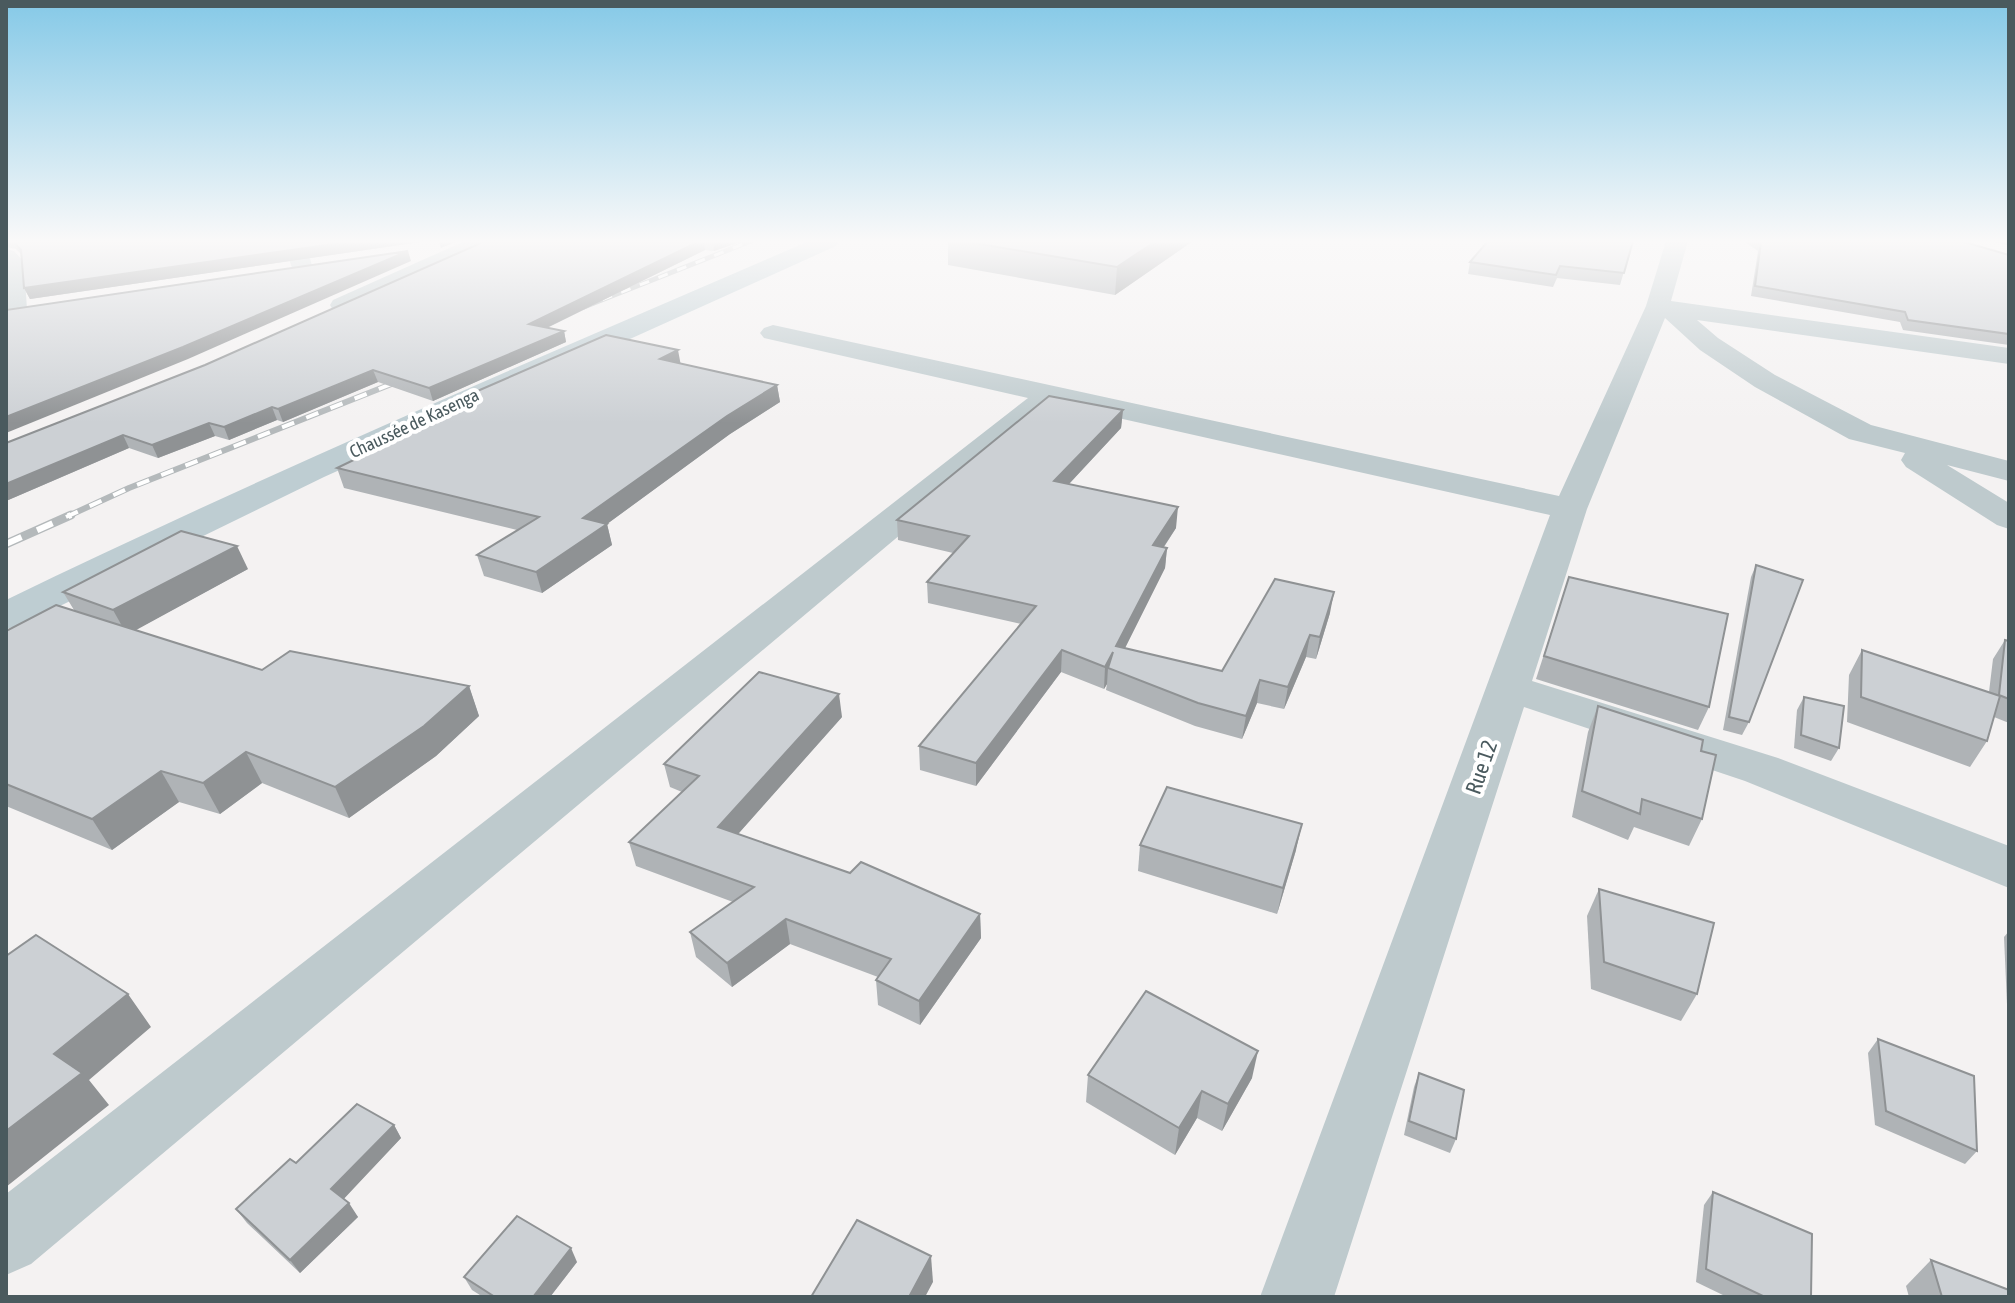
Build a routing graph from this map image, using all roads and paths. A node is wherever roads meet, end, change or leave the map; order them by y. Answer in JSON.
{"nodes":[{"id":1,"x":350,"y":302,"type":"edge"},
{"id":2,"x":688,"y":302,"type":"edge"},
{"id":3,"x":1665,"y":302,"type":"edge"},
{"id":4,"x":44,"y":306,"type":"edge"},
{"id":5,"x":1664,"y":308,"type":"junction"},
{"id":6,"x":11,"y":311,"type":"edge"},
{"id":7,"x":325,"y":313,"type":"edge"},
{"id":8,"x":773,"y":333,"type":"dead end"},
{"id":9,"x":2009,"y":356,"type":"edge"},
{"id":10,"x":1051,"y":394,"type":"junction"},
{"id":11,"x":1889,"y":442,"type":"junction"},
{"id":12,"x":2009,"y":471,"type":"edge"},
{"id":13,"x":1570,"y":509,"type":"junction"},
{"id":14,"x":2009,"y":518,"type":"edge"},
{"id":15,"x":6,"y":616,"type":"edge"},
{"id":16,"x":1508,"y":688,"type":"junction"},
{"id":17,"x":2009,"y":868,"type":"edge"},
{"id":18,"x":6,"y":1239,"type":"edge"},
{"id":19,"x":1297,"y":1297,"type":"edge"}],
"edges":[{"from":1,"to":7,"type":"street"},
{"from":2,"to":15,"type":"main road","name":"Chaussée de Kasenga"},
{"from":3,"to":5,"type":"street","name":"Rue 12"},
{"from":4,"to":6,"type":"street"},
{"from":5,"to":9,"type":"street"},
{"from":5,"to":11,"type":"street"},
{"from":5,"to":13,"type":"street","name":"Rue 12"},
{"from":8,"to":10,"type":"street"},
{"from":10,"to":13,"type":"street"},
{"from":10,"to":18,"type":"street"},
{"from":11,"to":12,"type":"street"},
{"from":11,"to":14,"type":"street"},
{"from":13,"to":16,"type":"street","name":"Rue 12"},
{"from":16,"to":17,"type":"street"},
{"from":16,"to":19,"type":"street","name":"Rue 12"}]}
